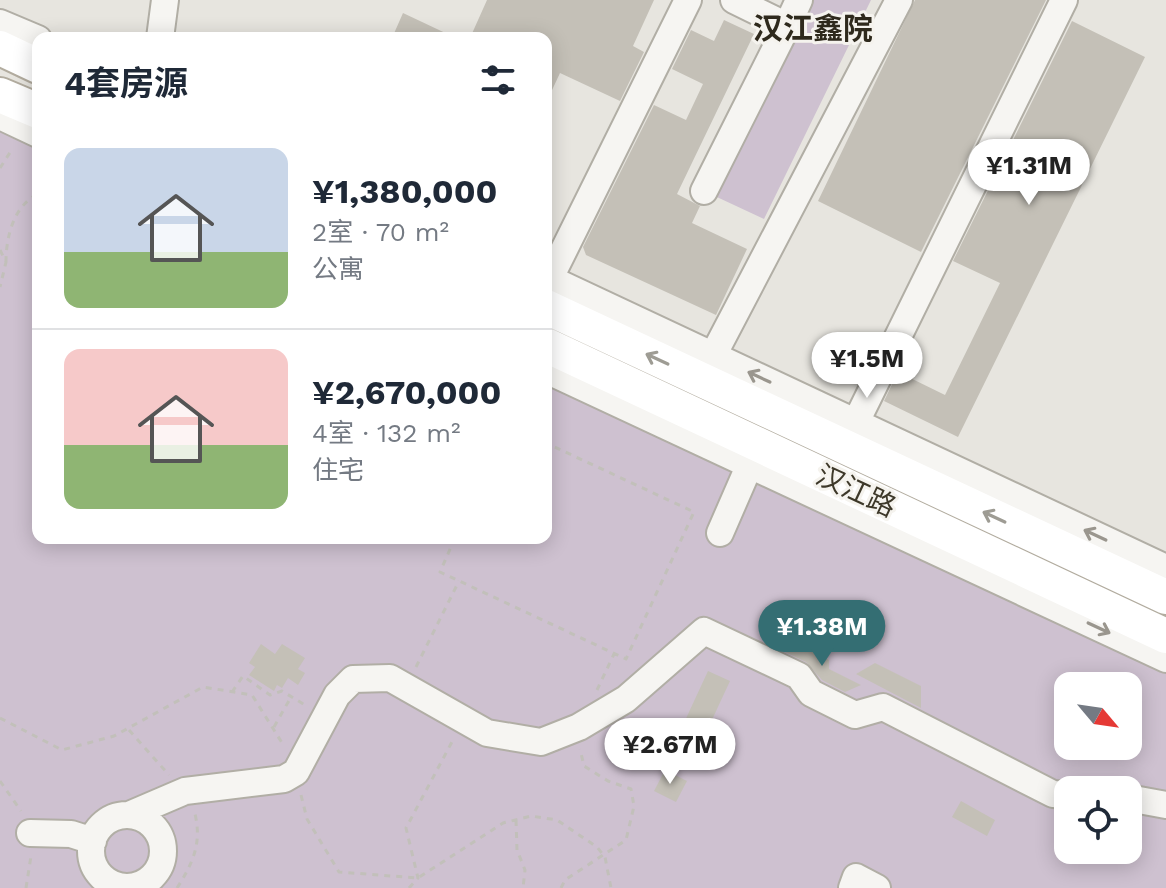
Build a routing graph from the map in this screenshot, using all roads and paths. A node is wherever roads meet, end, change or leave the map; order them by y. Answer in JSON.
{"nodes":[{"id":1,"x":165,"y":0,"type":"edge"},
{"id":2,"x":688,"y":0,"type":"edge"},
{"id":3,"x":734,"y":0,"type":"edge"},
{"id":4,"x":799,"y":0,"type":"edge"},
{"id":5,"x":899,"y":0,"type":"edge"},
{"id":6,"x":1064,"y":0,"type":"edge"},
{"id":7,"x":0,"y":23,"type":"edge"},
{"id":8,"x":787,"y":26,"type":"junction"},
{"id":9,"x":161,"y":32,"type":"edge"},
{"id":10,"x":32,"y":36,"type":"edge"},
{"id":11,"x":0,"y":48,"type":"edge"},
{"id":12,"x":32,"y":63,"type":"edge"},
{"id":13,"x":0,"y":95,"type":"edge"},
{"id":14,"x":32,"y":108,"type":"edge"},
{"id":15,"x":0,"y":116,"type":"edge"},
{"id":16,"x":32,"y":131,"type":"edge"},
{"id":17,"x":704,"y":191,"type":"dead end"},
{"id":18,"x":32,"y":197,"type":"edge"},
{"id":19,"x":0,"y":250,"type":"edge"},
{"id":20,"x":6,"y":262,"type":"junction"},
{"id":21,"x":552,"y":277,"type":"edge"},
{"id":22,"x":0,"y":287,"type":"edge"},
{"id":23,"x":552,"y":290,"type":"edge"},
{"id":24,"x":552,"y":348,"type":"edge"},
{"id":25,"x":707,"y":368,"type":"junction"},
{"id":26,"x":552,"y":372,"type":"edge"},
{"id":27,"x":856,"y":422,"type":"junction"},
{"id":28,"x":552,"y":446,"type":"edge"},
{"id":29,"x":754,"y":455,"type":"junction"},
{"id":30,"x":720,"y":533,"type":"dead end"},
{"id":31,"x":452,"y":544,"type":"edge"},
{"id":32,"x":1166,"y":568,"type":"edge"},
{"id":33,"x":459,"y":581,"type":"junction"},
{"id":34,"x":1166,"y":597,"type":"edge"},
{"id":35,"x":1166,"y":636,"type":"edge"},
{"id":36,"x":614,"y":654,"type":"junction"},
{"id":37,"x":1166,"y":659,"type":"edge"},
{"id":38,"x":406,"y":686,"type":"junction"},
{"id":39,"x":597,"y":690,"type":"dead end"},
{"id":40,"x":232,"y":692,"type":"junction"},
{"id":41,"x":291,"y":697,"type":"junction"},
{"id":42,"x":326,"y":717,"type":"junction"},
{"id":43,"x":0,"y":718,"type":"edge"},
{"id":44,"x":465,"y":719,"type":"junction"},
{"id":45,"x":274,"y":727,"type":"junction"},
{"id":46,"x":579,"y":727,"type":"junction"},
{"id":47,"x":296,"y":772,"type":"junction"},
{"id":48,"x":1054,"y":794,"type":"edge"},
{"id":49,"x":1142,"y":801,"type":"edge"},
{"id":50,"x":1166,"y":805,"type":"edge"},
{"id":51,"x":129,"y":815,"type":"junction"},
{"id":52,"x":516,"y":820,"type":"junction"},
{"id":53,"x":30,"y":833,"type":"dead end"},
{"id":54,"x":93,"y":841,"type":"junction"},
{"id":55,"x":605,"y":857,"type":"junction"},
{"id":56,"x":418,"y":878,"type":"junction"},
{"id":57,"x":110,"y":885,"type":"edge"},
{"id":58,"x":409,"y":888,"type":"edge"},
{"id":59,"x":523,"y":888,"type":"edge"},
{"id":60,"x":561,"y":888,"type":"edge"},
{"id":61,"x":611,"y":888,"type":"edge"},
{"id":62,"x":852,"y":888,"type":"edge"},
{"id":63,"x":877,"y":888,"type":"edge"}],
"edges":[{"from":1,"to":9,"type":"street"},
{"from":2,"to":21,"type":"street"},
{"from":3,"to":8,"type":"street"},
{"from":4,"to":8,"type":"street"},
{"from":5,"to":25,"type":"street"},
{"from":6,"to":27,"type":"street"},
{"from":7,"to":10,"type":"street"},
{"from":8,"to":17,"type":"street"},
{"from":11,"to":12,"type":"main road"},
{"from":13,"to":14,"type":"main road"},
{"from":15,"to":16,"type":"street"},
{"from":18,"to":20,"type":"path"},
{"from":19,"to":20,"type":"path"},
{"from":20,"to":22,"type":"path"},
{"from":25,"to":23,"type":"main road","name":"汉江路","one_way":true},
{"from":24,"to":29,"type":"main road","name":"汉江路"},
{"from":27,"to":25,"type":"street","one_way":true},
{"from":34,"to":25,"type":"main road","name":"汉江路","one_way":true},
{"from":26,"to":29,"type":"street"},
{"from":32,"to":27,"type":"street","one_way":true},
{"from":28,"to":36,"type":"path"},
{"from":29,"to":30,"type":"street"},
{"from":29,"to":35,"type":"main road","name":"汉江路"},
{"from":29,"to":37,"type":"street","one_way":true},
{"from":31,"to":33,"type":"path"},
{"from":33,"to":36,"type":"path"},
{"from":33,"to":38,"type":"path"},
{"from":36,"to":39,"type":"path"},
{"from":38,"to":42,"type":"street"},
{"from":38,"to":44,"type":"street"},
{"from":40,"to":41,"type":"path"},
{"from":40,"to":43,"type":"path"},
{"from":40,"to":45,"type":"path"},
{"from":41,"to":42,"type":"path"},
{"from":41,"to":45,"type":"path"},
{"from":42,"to":47,"type":"street"},
{"from":44,"to":46,"type":"street"},
{"from":44,"to":56,"type":"path"},
{"from":45,"to":47,"type":"path"},
{"from":46,"to":48,"type":"street"},
{"from":46,"to":55,"type":"path"},
{"from":47,"to":51,"type":"street"},
{"from":47,"to":56,"type":"path"},
{"from":49,"to":50,"type":"street"},
{"from":51,"to":54,"type":"street"},
{"from":51,"to":57,"type":"street"},
{"from":52,"to":55,"type":"path"},
{"from":52,"to":56,"type":"path"},
{"from":52,"to":59,"type":"path"},
{"from":53,"to":54,"type":"street"},
{"from":54,"to":57,"type":"street"},
{"from":55,"to":60,"type":"path"},
{"from":55,"to":61,"type":"path"},
{"from":56,"to":58,"type":"path"},
{"from":62,"to":63,"type":"street"}]}
